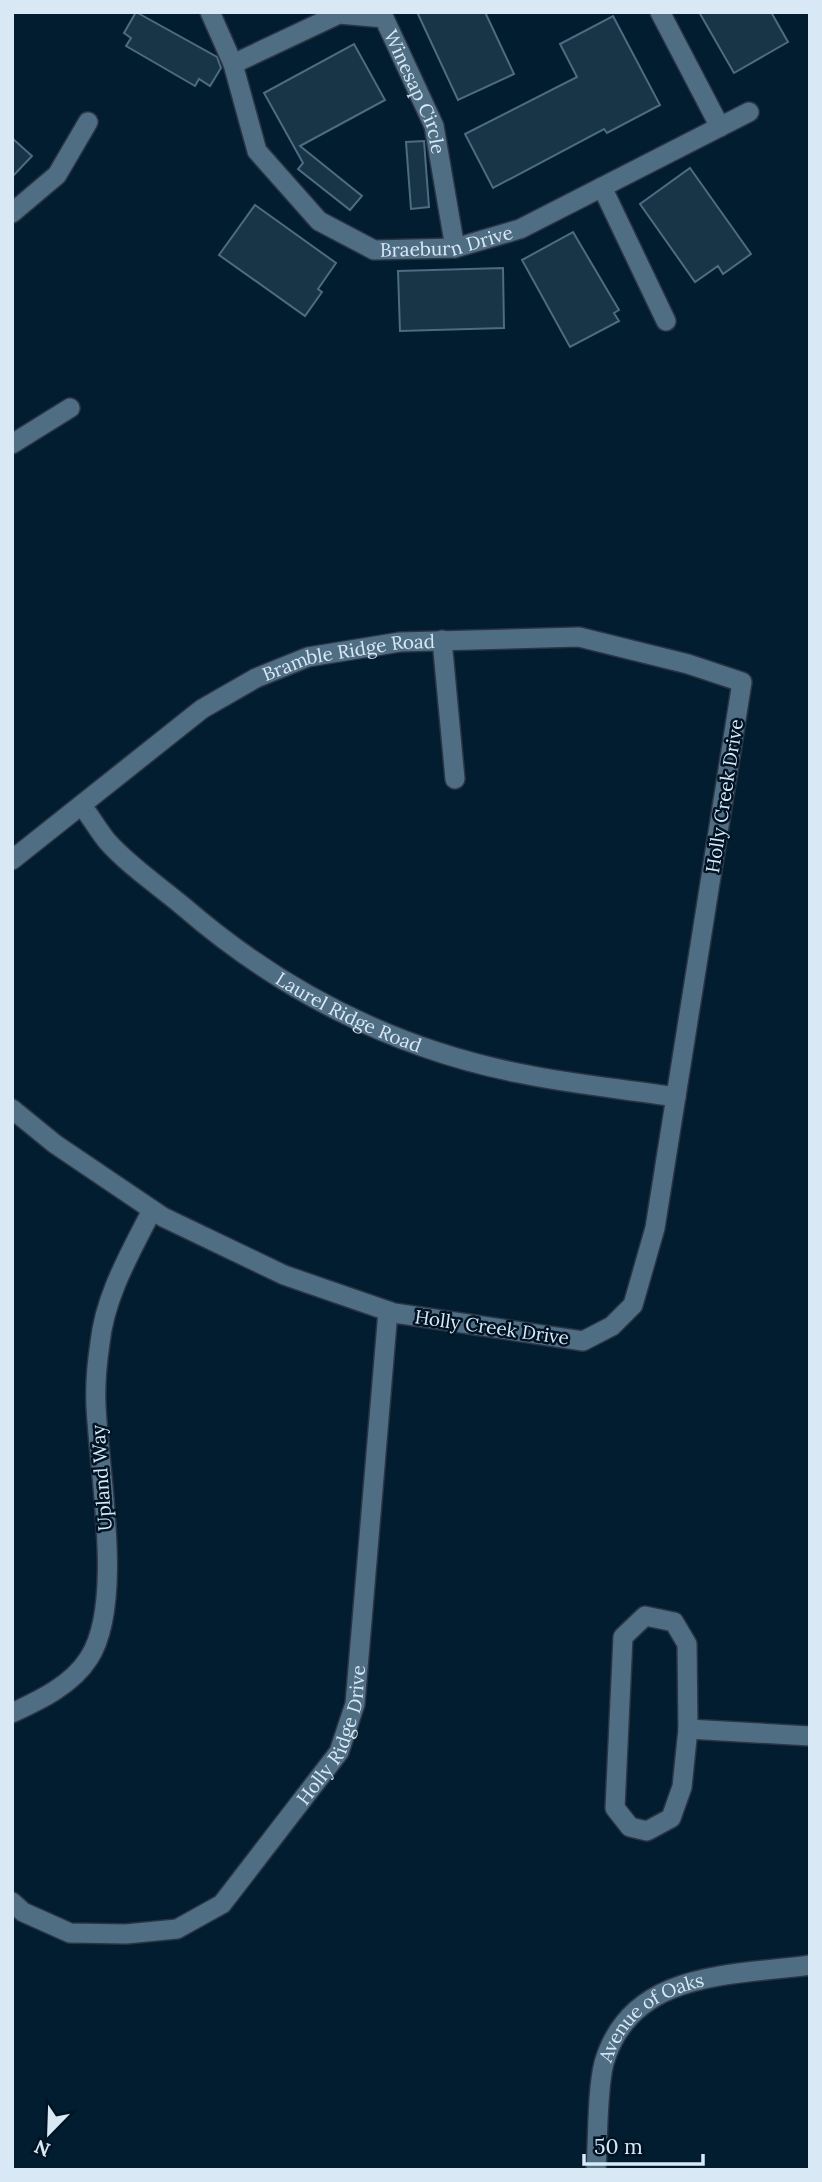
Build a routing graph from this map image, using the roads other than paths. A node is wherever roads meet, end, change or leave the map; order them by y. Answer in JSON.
{"nodes":[{"id":1,"x":210,"y":12,"type":"edge"},
{"id":2,"x":660,"y":12,"type":"edge"},
{"id":3,"x":233,"y":64,"type":"junction"},
{"id":4,"x":749,"y":112,"type":"dead end"},
{"id":5,"x":88,"y":122,"type":"dead end"},
{"id":6,"x":720,"y":127,"type":"junction"},
{"id":7,"x":602,"y":187,"type":"junction"},
{"id":8,"x":12,"y":213,"type":"edge"},
{"id":9,"x":455,"y":248,"type":"junction"},
{"id":10,"x":666,"y":321,"type":"dead end"},
{"id":11,"x":70,"y":408,"type":"dead end"},
{"id":12,"x":12,"y":444,"type":"edge"},
{"id":13,"x":442,"y":640,"type":"junction"},
{"id":14,"x":742,"y":682,"type":"joint"},
{"id":15,"x":455,"y":779,"type":"dead end"},
{"id":16,"x":82,"y":806,"type":"junction"},
{"id":17,"x":12,"y":860,"type":"edge"},
{"id":18,"x":676,"y":1097,"type":"junction"},
{"id":19,"x":12,"y":1109,"type":"edge"},
{"id":20,"x":152,"y":1210,"type":"junction"},
{"id":21,"x":388,"y":1311,"type":"junction"},
{"id":22,"x":12,"y":1713,"type":"edge"},
{"id":23,"x":688,"y":1728,"type":"junction"},
{"id":24,"x":810,"y":1736,"type":"edge"},
{"id":25,"x":12,"y":1902,"type":"edge"},
{"id":26,"x":810,"y":1965,"type":"edge"},
{"id":27,"x":596,"y":2170,"type":"edge"}],
"edges":[{"from":1,"to":3,"type":"street","name":"Braeburn Drive"},
{"from":2,"to":6,"type":"street"},
{"from":3,"to":9,"type":"street","name":"Braeburn Drive"},
{"from":3,"to":9,"type":"street","name":"Winesap Circle"},
{"from":4,"to":6,"type":"street","name":"Braeburn Drive"},
{"from":5,"to":8,"type":"street"},
{"from":6,"to":7,"type":"street","name":"Braeburn Drive"},
{"from":7,"to":9,"type":"street","name":"Braeburn Drive"},
{"from":7,"to":10,"type":"street"},
{"from":11,"to":12,"type":"street"},
{"from":13,"to":14,"type":"street","name":"Bramble Ridge Road"},
{"from":13,"to":15,"type":"street"},
{"from":13,"to":16,"type":"street","name":"Bramble Ridge Road"},
{"from":14,"to":18,"type":"street","name":"Holly Creek Drive"},
{"from":16,"to":17,"type":"street","name":"Bramble Ridge Road"},
{"from":16,"to":18,"type":"street","name":"Laurel Ridge Road"},
{"from":18,"to":21,"type":"street","name":"Holly Creek Drive"},
{"from":19,"to":20,"type":"street","name":"Holly Creek Drive"},
{"from":20,"to":21,"type":"street","name":"Holly Creek Drive"},
{"from":20,"to":22,"type":"street","name":"Upland Way"},
{"from":21,"to":25,"type":"street","name":"Holly Ridge Drive"},
{"from":23,"to":23,"type":"street"},
{"from":23,"to":24,"type":"street"},
{"from":26,"to":27,"type":"street","name":"Avenue of Oaks"}]}
